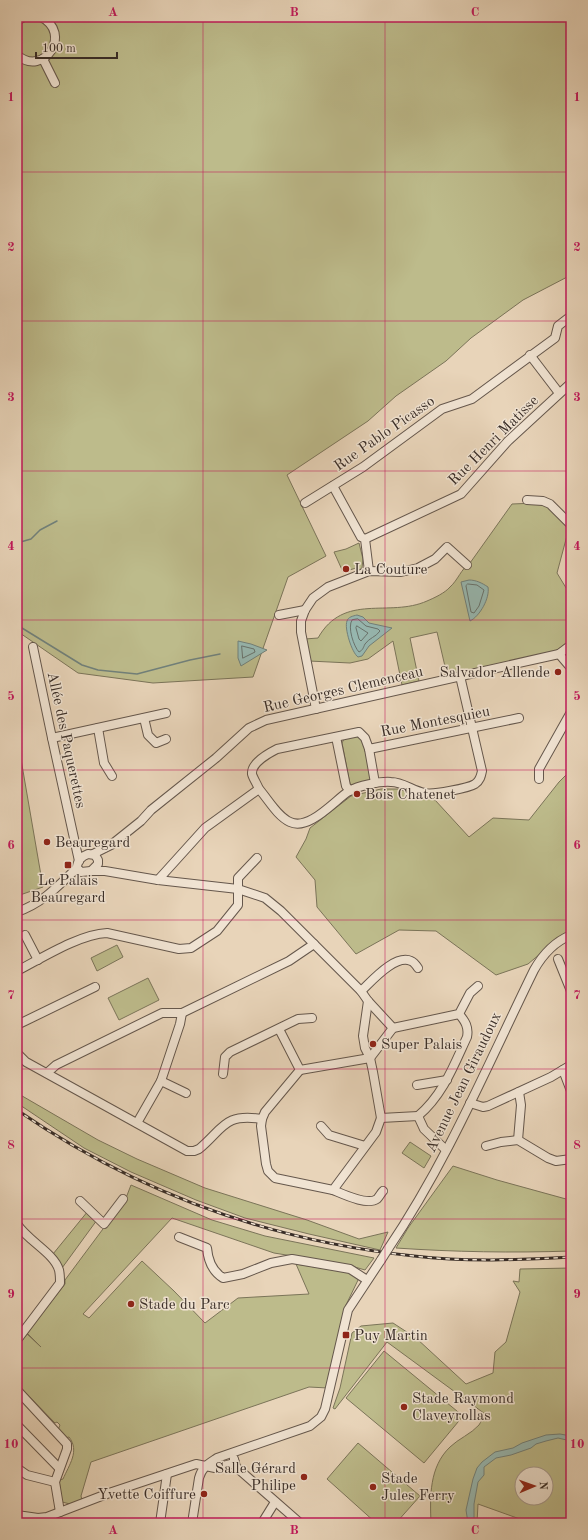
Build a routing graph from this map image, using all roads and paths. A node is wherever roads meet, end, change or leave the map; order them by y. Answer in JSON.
{"nodes":[{"id":1,"x":44,"y":18,"type":"edge"},
{"id":2,"x":17,"y":55,"type":"edge"},
{"id":3,"x":43,"y":59,"type":"junction"},
{"id":4,"x":55,"y":83,"type":"dead end"},
{"id":5,"x":571,"y":316,"type":"edge"},
{"id":6,"x":530,"y":355,"type":"junction"},
{"id":7,"x":571,"y":383,"type":"edge"},
{"id":8,"x":560,"y":393,"type":"junction"},
{"id":9,"x":334,"y":486,"type":"junction"},
{"id":10,"x":527,"y":500,"type":"dead end"},
{"id":11,"x":305,"y":503,"type":"dead end"},
{"id":12,"x":571,"y":525,"type":"edge"},
{"id":13,"x":364,"y":541,"type":"junction"},
{"id":14,"x":467,"y":565,"type":"dead end"},
{"id":15,"x":369,"y":571,"type":"junction"},
{"id":16,"x":305,"y":610,"type":"junction"},
{"id":17,"x":280,"y":615,"type":"dead end"},
{"id":18,"x":571,"y":645,"type":"edge"},
{"id":19,"x":33,"y":647,"type":"dead end"},
{"id":20,"x":559,"y":654,"type":"junction"},
{"id":21,"x":571,"y":668,"type":"edge"},
{"id":22,"x":460,"y":676,"type":"junction"},
{"id":23,"x":316,"y":709,"type":"junction"},
{"id":24,"x":571,"y":712,"type":"edge"},
{"id":25,"x":166,"y":713,"type":"dead end"},
{"id":26,"x":144,"y":718,"type":"junction"},
{"id":27,"x":519,"y":718,"type":"dead end"},
{"id":28,"x":98,"y":728,"type":"junction"},
{"id":29,"x":472,"y":728,"type":"junction"},
{"id":30,"x":336,"y":737,"type":"junction"},
{"id":31,"x":52,"y":738,"type":"junction"},
{"id":32,"x":166,"y":739,"type":"dead end"},
{"id":33,"x":369,"y":749,"type":"junction"},
{"id":34,"x":112,"y":776,"type":"dead end"},
{"id":35,"x":539,"y":779,"type":"dead end"},
{"id":36,"x":375,"y":783,"type":"junction"},
{"id":37,"x":260,"y":789,"type":"junction"},
{"id":38,"x":350,"y":791,"type":"junction"},
{"id":39,"x":74,"y":839,"type":"junction"},
{"id":40,"x":94,"y":858,"type":"junction"},
{"id":41,"x":257,"y":858,"type":"dead end"},
{"id":42,"x":79,"y":867,"type":"junction"},
{"id":43,"x":91,"y":871,"type":"junction"},
{"id":44,"x":105,"y":871,"type":"junction"},
{"id":45,"x":158,"y":880,"type":"junction"},
{"id":46,"x":238,"y":889,"type":"junction"},
{"id":47,"x":17,"y":912,"type":"edge"},
{"id":48,"x":25,"y":935,"type":"dead end"},
{"id":49,"x":571,"y":935,"type":"edge"},
{"id":50,"x":314,"y":944,"type":"junction"},
{"id":51,"x":558,"y":959,"type":"dead end"},
{"id":52,"x":38,"y":960,"type":"junction"},
{"id":53,"x":418,"y":968,"type":"dead end"},
{"id":54,"x":17,"y":971,"type":"edge"},
{"id":55,"x":478,"y":986,"type":"dead end"},
{"id":56,"x":95,"y":987,"type":"dead end"},
{"id":57,"x":360,"y":991,"type":"junction"},
{"id":58,"x":571,"y":991,"type":"edge"},
{"id":59,"x":368,"y":1001,"type":"junction"},
{"id":60,"x":182,"y":1013,"type":"junction"},
{"id":61,"x":459,"y":1014,"type":"junction"},
{"id":62,"x":312,"y":1018,"type":"dead end"},
{"id":63,"x":17,"y":1025,"type":"edge"},
{"id":64,"x":393,"y":1028,"type":"junction"},
{"id":65,"x":279,"y":1029,"type":"junction"},
{"id":66,"x":17,"y":1053,"type":"edge"},
{"id":67,"x":370,"y":1058,"type":"junction"},
{"id":68,"x":571,"y":1065,"type":"edge"},
{"id":69,"x":300,"y":1070,"type":"junction"},
{"id":70,"x":563,"y":1070,"type":"junction"},
{"id":71,"x":47,"y":1073,"type":"junction"},
{"id":72,"x":223,"y":1074,"type":"dead end"},
{"id":73,"x":447,"y":1080,"type":"junction"},
{"id":74,"x":161,"y":1081,"type":"junction"},
{"id":75,"x":417,"y":1085,"type":"dead end"},
{"id":76,"x":571,"y":1091,"type":"edge"},
{"id":77,"x":519,"y":1092,"type":"junction"},
{"id":78,"x":186,"y":1093,"type":"dead end"},
{"id":79,"x":470,"y":1103,"type":"junction"},
{"id":80,"x":418,"y":1116,"type":"junction"},
{"id":81,"x":381,"y":1118,"type":"junction"},
{"id":82,"x":262,"y":1119,"type":"junction"},
{"id":83,"x":137,"y":1123,"type":"junction"},
{"id":84,"x":322,"y":1126,"type":"dead end"},
{"id":85,"x":518,"y":1140,"type":"junction"},
{"id":86,"x":365,"y":1146,"type":"junction"},
{"id":87,"x":486,"y":1146,"type":"dead end"},
{"id":88,"x":446,"y":1150,"type":"junction"},
{"id":89,"x":571,"y":1159,"type":"edge"},
{"id":90,"x":333,"y":1190,"type":"junction"},
{"id":91,"x":383,"y":1191,"type":"dead end"},
{"id":92,"x":123,"y":1199,"type":"dead end"},
{"id":93,"x":80,"y":1201,"type":"dead end"},
{"id":94,"x":17,"y":1224,"type":"edge"},
{"id":95,"x":179,"y":1237,"type":"dead end"},
{"id":96,"x":367,"y":1280,"type":"junction"},
{"id":97,"x":17,"y":1340,"type":"edge"},
{"id":98,"x":17,"y":1390,"type":"edge"},
{"id":99,"x":17,"y":1425,"type":"edge"},
{"id":100,"x":235,"y":1452,"type":"junction"},
{"id":101,"x":235,"y":1464,"type":"junction"},
{"id":102,"x":205,"y":1466,"type":"junction"},
{"id":103,"x":17,"y":1468,"type":"edge"},
{"id":104,"x":59,"y":1468,"type":"junction"},
{"id":105,"x":167,"y":1474,"type":"junction"},
{"id":106,"x":55,"y":1482,"type":"junction"},
{"id":107,"x":275,"y":1502,"type":"junction"},
{"id":108,"x":60,"y":1512,"type":"junction"},
{"id":109,"x":17,"y":1515,"type":"edge"},
{"id":110,"x":292,"y":1516,"type":"junction"},
{"id":111,"x":17,"y":1521,"type":"edge"},
{"id":112,"x":22,"y":1523,"type":"edge"},
{"id":113,"x":160,"y":1523,"type":"edge"},
{"id":114,"x":192,"y":1523,"type":"edge"},
{"id":115,"x":262,"y":1523,"type":"edge"},
{"id":116,"x":286,"y":1523,"type":"edge"},
{"id":117,"x":300,"y":1523,"type":"edge"}],
"edges":[{"from":1,"to":3,"type":"street"},
{"from":2,"to":3,"type":"street"},
{"from":3,"to":4,"type":"street"},
{"from":5,"to":6,"type":"street","name":"Rue Pablo Picasso"},
{"from":6,"to":8,"type":"street"},
{"from":6,"to":9,"type":"street","name":"Rue Pablo Picasso"},
{"from":7,"to":8,"type":"street","name":"Rue Henri Matisse"},
{"from":8,"to":13,"type":"street","name":"Rue Henri Matisse"},
{"from":9,"to":11,"type":"street","name":"Rue Pablo Picasso"},
{"from":9,"to":13,"type":"street"},
{"from":10,"to":12,"type":"street"},
{"from":13,"to":15,"type":"street"},
{"from":14,"to":15,"type":"street"},
{"from":15,"to":16,"type":"street"},
{"from":16,"to":17,"type":"street"},
{"from":16,"to":23,"type":"street"},
{"from":18,"to":20,"type":"street","name":"Rue Georges Clemenceau"},
{"from":19,"to":31,"type":"street","name":"Allée des Paquerettes"},
{"from":20,"to":21,"type":"street"},
{"from":20,"to":22,"type":"street","name":"Rue Georges Clemenceau"},
{"from":22,"to":23,"type":"street","name":"Rue Georges Clemenceau"},
{"from":22,"to":29,"type":"street"},
{"from":23,"to":40,"type":"street","name":"Rue Georges Clemenceau"},
{"from":24,"to":35,"type":"street"},
{"from":25,"to":26,"type":"street"},
{"from":26,"to":28,"type":"street"},
{"from":26,"to":32,"type":"street"},
{"from":27,"to":29,"type":"street","name":"Rue Montesquieu"},
{"from":28,"to":31,"type":"street"},
{"from":28,"to":34,"type":"street"},
{"from":29,"to":33,"type":"street","name":"Rue Montesquieu"},
{"from":29,"to":36,"type":"street"},
{"from":30,"to":33,"type":"street","name":"Rue Montesquieu"},
{"from":30,"to":37,"type":"street","name":"Rue Montesquieu"},
{"from":30,"to":38,"type":"street"},
{"from":31,"to":39,"type":"street","name":"Allée des Paquerettes"},
{"from":33,"to":36,"type":"street"},
{"from":36,"to":38,"type":"street"},
{"from":37,"to":38,"type":"street"},
{"from":37,"to":45,"type":"street"},
{"from":39,"to":40,"type":"street"},
{"from":39,"to":42,"type":"street","name":"Allée des Paquerettes"},
{"from":40,"to":42,"type":"street","name":"Rue Georges Clemenceau"},
{"from":40,"to":43,"type":"street","name":"Rue Georges Clemenceau"},
{"from":40,"to":44,"type":"street"},
{"from":41,"to":46,"type":"street"},
{"from":42,"to":43,"type":"street"},
{"from":42,"to":47,"type":"street","name":"Rue Georges Clemenceau"},
{"from":43,"to":44,"type":"street"},
{"from":44,"to":45,"type":"street"},
{"from":45,"to":46,"type":"street"},
{"from":46,"to":50,"type":"street"},
{"from":46,"to":52,"type":"street"},
{"from":48,"to":52,"type":"street"},
{"from":49,"to":79,"type":"street","name":"Avenue Jean Giraudoux"},
{"from":50,"to":57,"type":"street"},
{"from":50,"to":60,"type":"street"},
{"from":51,"to":58,"type":"street"},
{"from":52,"to":54,"type":"street"},
{"from":53,"to":57,"type":"street"},
{"from":55,"to":61,"type":"street"},
{"from":56,"to":63,"type":"street"},
{"from":57,"to":59,"type":"street"},
{"from":59,"to":64,"type":"street"},
{"from":59,"to":67,"type":"street"},
{"from":60,"to":71,"type":"street"},
{"from":60,"to":74,"type":"street"},
{"from":61,"to":64,"type":"street"},
{"from":61,"to":73,"type":"street"},
{"from":62,"to":65,"type":"street"},
{"from":64,"to":67,"type":"street"},
{"from":65,"to":69,"type":"street"},
{"from":65,"to":72,"type":"street"},
{"from":66,"to":71,"type":"street"},
{"from":67,"to":69,"type":"street"},
{"from":67,"to":81,"type":"street"},
{"from":68,"to":70,"type":"street"},
{"from":69,"to":82,"type":"street"},
{"from":70,"to":76,"type":"street"},
{"from":70,"to":77,"type":"street"},
{"from":71,"to":83,"type":"street"},
{"from":73,"to":75,"type":"street"},
{"from":73,"to":80,"type":"street"},
{"from":74,"to":78,"type":"street"},
{"from":74,"to":83,"type":"street"},
{"from":77,"to":79,"type":"street"},
{"from":77,"to":85,"type":"street"},
{"from":79,"to":88,"type":"street","name":"Avenue Jean Giraudoux"},
{"from":80,"to":81,"type":"street"},
{"from":80,"to":88,"type":"street"},
{"from":81,"to":86,"type":"street"},
{"from":82,"to":83,"type":"street"},
{"from":82,"to":90,"type":"street"},
{"from":84,"to":86,"type":"street"},
{"from":85,"to":87,"type":"street"},
{"from":85,"to":89,"type":"street"},
{"from":86,"to":90,"type":"street"},
{"from":88,"to":96,"type":"street","name":"Avenue Jean Giraudoux","bridge":true},
{"from":90,"to":91,"type":"street"},
{"from":92,"to":93,"type":"street"},
{"from":94,"to":97,"type":"street"},
{"from":95,"to":96,"type":"street"},
{"from":96,"to":100,"type":"street","name":"Avenue Jean Giraudoux"},
{"from":98,"to":104,"type":"street"},
{"from":99,"to":104,"type":"street"},
{"from":100,"to":101,"type":"street"},
{"from":100,"to":102,"type":"street","name":"Avenue Jean Giraudoux"},
{"from":101,"to":102,"type":"street"},
{"from":101,"to":107,"type":"street"},
{"from":102,"to":105,"type":"street"},
{"from":102,"to":114,"type":"street"},
{"from":103,"to":106,"type":"street"},
{"from":104,"to":106,"type":"street"},
{"from":105,"to":108,"type":"street"},
{"from":105,"to":113,"type":"street"},
{"from":106,"to":108,"type":"street"},
{"from":107,"to":110,"type":"street"},
{"from":107,"to":115,"type":"street"},
{"from":108,"to":109,"type":"street"},
{"from":110,"to":116,"type":"street"},
{"from":110,"to":117,"type":"street"},
{"from":111,"to":112,"type":"main road"}]}
